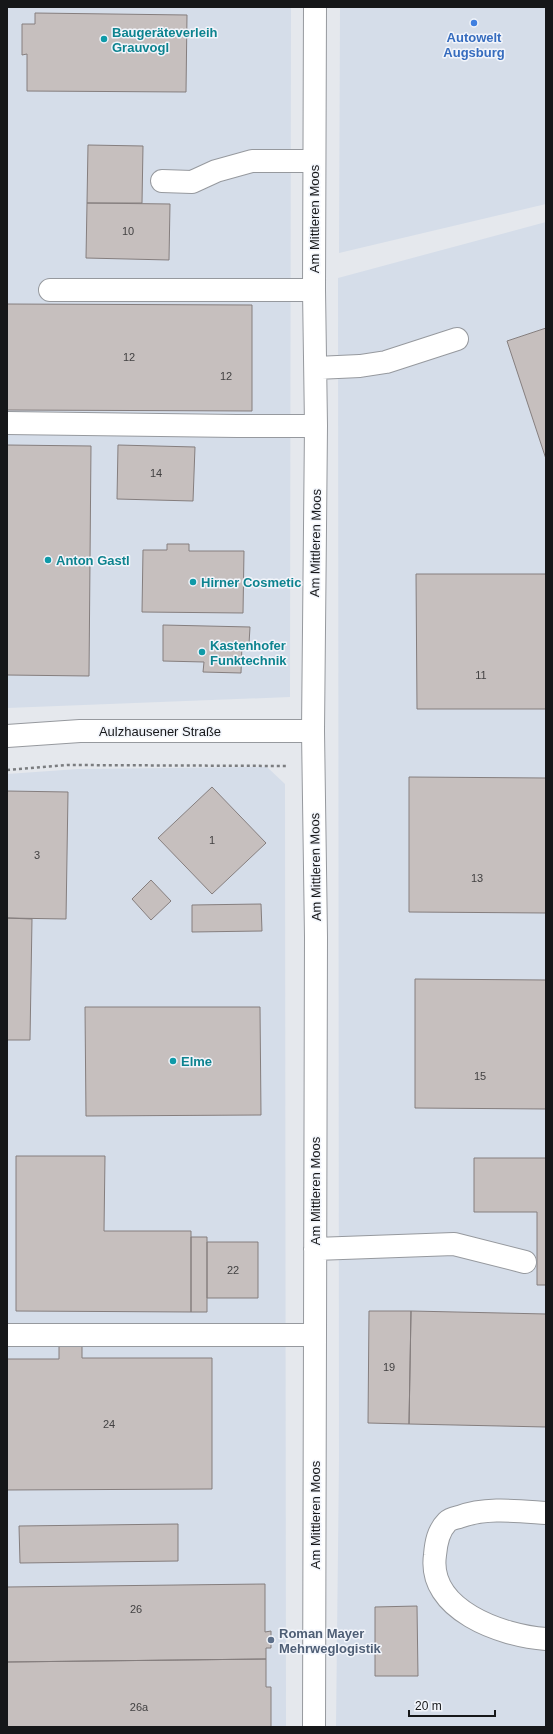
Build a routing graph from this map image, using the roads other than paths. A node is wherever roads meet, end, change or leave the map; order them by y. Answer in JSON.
{"nodes":[{"id":1,"x":315,"y":7,"type":"edge"},
{"id":2,"x":314,"y":161,"type":"junction"},
{"id":3,"x":162,"y":181,"type":"dead end"},
{"id":4,"x":50,"y":290,"type":"dead end"},
{"id":5,"x":314,"y":290,"type":"junction"},
{"id":6,"x":457,"y":339,"type":"dead end"},
{"id":7,"x":316,"y":368,"type":"junction"},
{"id":8,"x":7,"y":423,"type":"edge"},
{"id":9,"x":316,"y":426,"type":"junction"},
{"id":10,"x":313,"y":731,"type":"junction"},
{"id":11,"x":7,"y":736,"type":"edge"},
{"id":12,"x":315,"y":1249,"type":"junction"},
{"id":13,"x":525,"y":1262,"type":"dead end"},
{"id":14,"x":7,"y":1335,"type":"edge"},
{"id":15,"x":315,"y":1335,"type":"junction"},
{"id":16,"x":546,"y":1513,"type":"edge"},
{"id":17,"x":546,"y":1639,"type":"edge"},
{"id":18,"x":314,"y":1727,"type":"edge"}],
"edges":[{"from":1,"to":2,"type":"street","name":"Am Mittleren Moos"},
{"from":2,"to":3,"type":"street"},
{"from":2,"to":5,"type":"street","name":"Am Mittleren Moos"},
{"from":4,"to":5,"type":"street"},
{"from":5,"to":7,"type":"street","name":"Am Mittleren Moos"},
{"from":6,"to":7,"type":"street"},
{"from":7,"to":9,"type":"street","name":"Am Mittleren Moos"},
{"from":8,"to":9,"type":"street"},
{"from":9,"to":10,"type":"street","name":"Am Mittleren Moos"},
{"from":10,"to":11,"type":"street","name":"Aulzhausener Straße"},
{"from":10,"to":12,"type":"street","name":"Am Mittleren Moos"},
{"from":12,"to":13,"type":"street"},
{"from":12,"to":15,"type":"street","name":"Am Mittleren Moos"},
{"from":14,"to":15,"type":"street"},
{"from":15,"to":18,"type":"street","name":"Am Mittleren Moos"},
{"from":16,"to":17,"type":"street"}]}
